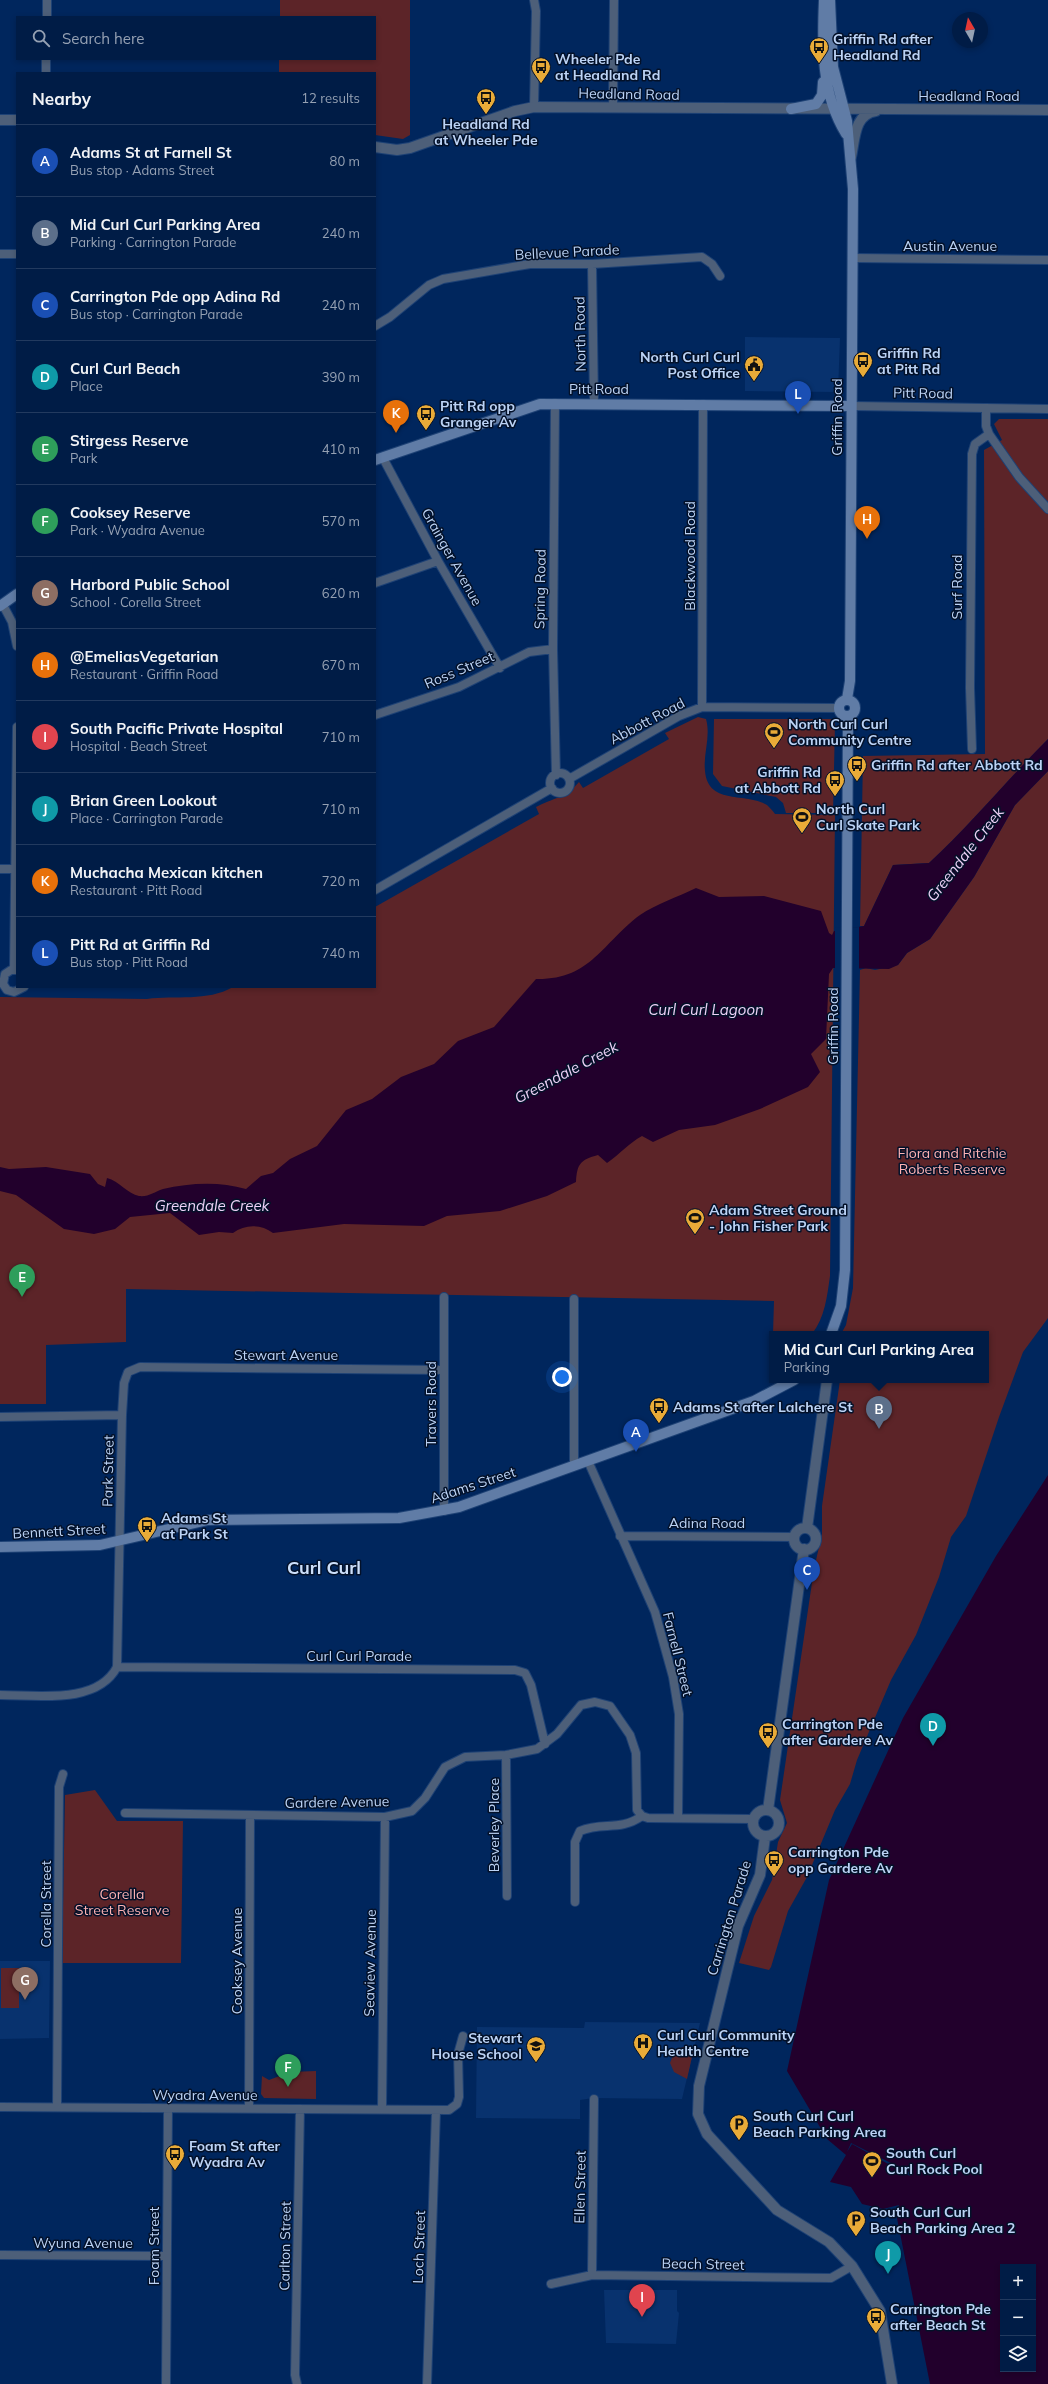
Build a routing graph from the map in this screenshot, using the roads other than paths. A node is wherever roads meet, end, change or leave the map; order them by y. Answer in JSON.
{"nodes":[{"id":1,"x":47,"y":0,"type":"edge"},
{"id":2,"x":534,"y":0,"type":"edge"},
{"id":3,"x":614,"y":0,"type":"edge"},
{"id":4,"x":824,"y":0,"type":"edge"},
{"id":5,"x":830,"y":0,"type":"edge"},
{"id":6,"x":47,"y":16,"type":"edge"},
{"id":7,"x":46,"y":60,"type":"edge"},
{"id":8,"x":46,"y":72,"type":"edge"},
{"id":9,"x":824,"y":72,"type":"junction"},
{"id":10,"x":534,"y":107,"type":"junction"},
{"id":11,"x":612,"y":108,"type":"junction"},
{"id":12,"x":844,"y":108,"type":"junction"},
{"id":13,"x":833,"y":109,"type":"junction"},
{"id":14,"x":890,"y":109,"type":"junction"},
{"id":15,"x":791,"y":110,"type":"junction"},
{"id":16,"x":1048,"y":110,"type":"edge"},
{"id":17,"x":0,"y":120,"type":"edge"},
{"id":18,"x":16,"y":120,"type":"edge"},
{"id":19,"x":847,"y":135,"type":"junction"},
{"id":20,"x":376,"y":147,"type":"edge"},
{"id":21,"x":851,"y":158,"type":"junction"},
{"id":22,"x":0,"y":254,"type":"edge"},
{"id":23,"x":16,"y":254,"type":"edge"},
{"id":24,"x":853,"y":258,"type":"junction"},
{"id":25,"x":1048,"y":260,"type":"edge"},
{"id":26,"x":592,"y":264,"type":"junction"},
{"id":27,"x":720,"y":276,"type":"dead end"},
{"id":28,"x":376,"y":325,"type":"edge"},
{"id":29,"x":555,"y":403,"type":"junction"},
{"id":30,"x":594,"y":403,"type":"junction"},
{"id":31,"x":703,"y":404,"type":"junction"},
{"id":32,"x":851,"y":406,"type":"junction"},
{"id":33,"x":986,"y":408,"type":"junction"},
{"id":34,"x":1048,"y":409,"type":"edge"},
{"id":35,"x":989,"y":434,"type":"junction"},
{"id":36,"x":379,"y":459,"type":"edge"},
{"id":37,"x":1048,"y":509,"type":"edge"},
{"id":38,"x":438,"y":561,"type":"junction"},
{"id":39,"x":376,"y":583,"type":"edge"},
{"id":40,"x":16,"y":595,"type":"edge"},
{"id":41,"x":1,"y":606,"type":"edge"},
{"id":42,"x":16,"y":641,"type":"edge"},
{"id":43,"x":553,"y":650,"type":"junction"},
{"id":44,"x":500,"y":668,"type":"junction"},
{"id":45,"x":847,"y":699,"type":"junction"},
{"id":46,"x":702,"y":707,"type":"junction"},
{"id":47,"x":838,"y":708,"type":"junction"},
{"id":48,"x":376,"y":714,"type":"edge"},
{"id":49,"x":848,"y":716,"type":"junction"},
{"id":50,"x":972,"y":749,"type":"dead end"},
{"id":51,"x":556,"y":774,"type":"junction"},
{"id":52,"x":569,"y":779,"type":"junction"},
{"id":53,"x":552,"y":788,"type":"junction"},
{"id":54,"x":0,"y":869,"type":"edge"},
{"id":55,"x":16,"y":869,"type":"joint"},
{"id":56,"x":376,"y":889,"type":"edge"},
{"id":57,"x":16,"y":970,"type":"edge"},
{"id":58,"x":1,"y":981,"type":"edge"},
{"id":59,"x":23,"y":988,"type":"edge"},
{"id":60,"x":444,"y":1297,"type":"dead end"},
{"id":61,"x":574,"y":1299,"type":"dead end"},
{"id":62,"x":832,"y":1331,"type":"edge"},
{"id":63,"x":444,"y":1370,"type":"junction"},
{"id":64,"x":128,"y":1372,"type":"joint"},
{"id":65,"x":788,"y":1383,"type":"edge"},
{"id":66,"x":826,"y":1383,"type":"edge"},
{"id":67,"x":122,"y":1415,"type":"junction"},
{"id":68,"x":0,"y":1417,"type":"edge"},
{"id":69,"x":588,"y":1461,"type":"junction"},
{"id":70,"x":574,"y":1466,"type":"junction"},
{"id":71,"x":444,"y":1511,"type":"junction"},
{"id":72,"x":807,"y":1528,"type":"junction"},
{"id":73,"x":620,"y":1536,"type":"junction"},
{"id":74,"x":795,"y":1537,"type":"junction"},
{"id":75,"x":119,"y":1541,"type":"junction"},
{"id":76,"x":0,"y":1547,"type":"edge"},
{"id":77,"x":804,"y":1549,"type":"junction"},
{"id":78,"x":118,"y":1667,"type":"junction"},
{"id":79,"x":0,"y":1695,"type":"edge"},
{"id":80,"x":545,"y":1744,"type":"junction"},
{"id":81,"x":506,"y":1755,"type":"junction"},
{"id":82,"x":63,"y":1774,"type":"dead end"},
{"id":83,"x":768,"y":1810,"type":"junction"},
{"id":84,"x":125,"y":1813,"type":"dead end"},
{"id":85,"x":250,"y":1815,"type":"junction"},
{"id":86,"x":642,"y":1816,"type":"junction"},
{"id":87,"x":385,"y":1817,"type":"junction"},
{"id":88,"x":678,"y":1818,"type":"junction"},
{"id":89,"x":753,"y":1819,"type":"junction"},
{"id":90,"x":765,"y":1837,"type":"junction"},
{"id":91,"x":507,"y":1896,"type":"dead end"},
{"id":92,"x":575,"y":1902,"type":"dead end"},
{"id":93,"x":463,"y":2036,"type":"dead end"},
{"id":94,"x":594,"y":2099,"type":"dead end"},
{"id":95,"x":0,"y":2107,"type":"edge"},
{"id":96,"x":57,"y":2107,"type":"junction"},
{"id":97,"x":249,"y":2107,"type":"junction"},
{"id":98,"x":168,"y":2108,"type":"junction"},
{"id":99,"x":300,"y":2108,"type":"junction"},
{"id":100,"x":382,"y":2109,"type":"junction"},
{"id":101,"x":436,"y":2111,"type":"junction"},
{"id":102,"x":0,"y":2255,"type":"edge"},
{"id":103,"x":166,"y":2256,"type":"junction"},
{"id":104,"x":852,"y":2266,"type":"junction"},
{"id":105,"x":592,"y":2275,"type":"junction"},
{"id":106,"x":551,"y":2284,"type":"dead end"},
{"id":107,"x":166,"y":2384,"type":"edge"},
{"id":108,"x":297,"y":2384,"type":"edge"},
{"id":109,"x":427,"y":2384,"type":"edge"},
{"id":110,"x":892,"y":2384,"type":"edge"}],
"edges":[{"from":1,"to":6,"type":"street"},
{"from":2,"to":10,"type":"street"},
{"from":3,"to":11,"type":"street"},
{"from":4,"to":9,"type":"main road","name":"Griffin Road"},
{"from":5,"to":12,"type":"main road","name":"Griffin Road"},
{"from":7,"to":8,"type":"street"},
{"from":9,"to":13,"type":"main road","name":"Griffin Road"},
{"from":9,"to":15,"type":"main road"},
{"from":10,"to":11,"type":"street","name":"Headland Road"},
{"from":10,"to":20,"type":"street","name":"Headland Road"},
{"from":11,"to":15,"type":"street","name":"Headland Road"},
{"from":12,"to":13,"type":"street","name":"Headland Road"},
{"from":12,"to":14,"type":"street","name":"Headland Road"},
{"from":12,"to":19,"type":"main road","name":"Griffin Road"},
{"from":13,"to":15,"type":"street","name":"Headland Road"},
{"from":13,"to":19,"type":"main road","name":"Griffin Road"},
{"from":14,"to":16,"type":"street","name":"Headland Road"},
{"from":14,"to":21,"type":"street","name":"Headland Road"},
{"from":17,"to":18,"type":"street"},
{"from":19,"to":21,"type":"main road","name":"Griffin Road"},
{"from":21,"to":24,"type":"main road","name":"Griffin Road"},
{"from":22,"to":23,"type":"street"},
{"from":24,"to":25,"type":"street","name":"Austin Avenue"},
{"from":24,"to":32,"type":"main road","name":"Griffin Road"},
{"from":26,"to":27,"type":"street","name":"Bellevue Parade"},
{"from":26,"to":28,"type":"street","name":"Bellevue Parade"},
{"from":26,"to":30,"type":"street","name":"North Road"},
{"from":29,"to":30,"type":"main road","name":"Pitt Road"},
{"from":29,"to":36,"type":"main road","name":"Pitt Road"},
{"from":29,"to":43,"type":"street","name":"Spring Road"},
{"from":30,"to":31,"type":"main road","name":"Pitt Road"},
{"from":31,"to":32,"type":"main road","name":"Pitt Road"},
{"from":31,"to":46,"type":"street","name":"Blackwood Road"},
{"from":32,"to":33,"type":"street","name":"Pitt Road"},
{"from":32,"to":45,"type":"main road","name":"Griffin Road"},
{"from":33,"to":34,"type":"street","name":"Pitt Road"},
{"from":33,"to":35,"type":"street"},
{"from":35,"to":37,"type":"street"},
{"from":35,"to":50,"type":"street","name":"Surf Road"},
{"from":36,"to":38,"type":"street","name":"Grainger Avenue"},
{"from":38,"to":39,"type":"street"},
{"from":38,"to":44,"type":"street","name":"Grainger Avenue"},
{"from":40,"to":41,"type":"main road"},
{"from":41,"to":42,"type":"street"},
{"from":43,"to":44,"type":"street","name":"Ross Street"},
{"from":43,"to":51,"type":"street","name":"Spring Road"},
{"from":44,"to":48,"type":"street","name":"Ross Street"},
{"from":45,"to":47,"type":"main road"},
{"from":45,"to":49,"type":"main road"},
{"from":46,"to":47,"type":"street","name":"Abbott Road"},
{"from":46,"to":52,"type":"street","name":"Abbott Road"},
{"from":47,"to":49,"type":"main road"},
{"from":49,"to":62,"type":"main road","name":"Griffin Road"},
{"from":51,"to":52,"type":"street"},
{"from":51,"to":53,"type":"street"},
{"from":52,"to":53,"type":"street","name":"Abbott Road"},
{"from":53,"to":56,"type":"street","name":"Abbott Road"},
{"from":54,"to":55,"type":"street"},
{"from":55,"to":57,"type":"street"},
{"from":57,"to":58,"type":"street"},
{"from":58,"to":59,"type":"street"},
{"from":60,"to":63,"type":"street","name":"Travers Road"},
{"from":61,"to":70,"type":"street"},
{"from":63,"to":64,"type":"street","name":"Stewart Avenue"},
{"from":63,"to":71,"type":"street","name":"Travers Road"},
{"from":64,"to":67,"type":"street","name":"Park Street"},
{"from":65,"to":69,"type":"main road","name":"Adams Street"},
{"from":66,"to":72,"type":"street"},
{"from":67,"to":68,"type":"street"},
{"from":67,"to":75,"type":"street","name":"Park Street"},
{"from":69,"to":70,"type":"main road","name":"Adams Street"},
{"from":69,"to":73,"type":"street","name":"Farnell Street"},
{"from":70,"to":71,"type":"main road","name":"Adams Street"},
{"from":71,"to":75,"type":"main road","name":"Adams Street"},
{"from":72,"to":74,"type":"street"},
{"from":72,"to":77,"type":"street"},
{"from":73,"to":74,"type":"street","name":"Adina Road"},
{"from":73,"to":88,"type":"street","name":"Farnell Street"},
{"from":74,"to":77,"type":"street"},
{"from":75,"to":76,"type":"main road","name":"Bennett Street"},
{"from":75,"to":78,"type":"street","name":"Park Street"},
{"from":77,"to":83,"type":"street"},
{"from":78,"to":79,"type":"street"},
{"from":78,"to":80,"type":"street","name":"Curl Curl Parade"},
{"from":80,"to":81,"type":"street","name":"Gardere Avenue"},
{"from":80,"to":86,"type":"street","name":"Gardere Avenue"},
{"from":81,"to":87,"type":"street","name":"Gardere Avenue"},
{"from":81,"to":91,"type":"street","name":"Beverley Place"},
{"from":82,"to":96,"type":"street","name":"Corella Street"},
{"from":83,"to":89,"type":"street"},
{"from":83,"to":90,"type":"street"},
{"from":84,"to":85,"type":"street","name":"Gardere Avenue"},
{"from":85,"to":87,"type":"street","name":"Gardere Avenue"},
{"from":85,"to":97,"type":"street","name":"Cooksey Avenue"},
{"from":86,"to":88,"type":"street"},
{"from":86,"to":92,"type":"street"},
{"from":87,"to":100,"type":"street","name":"Seaview Avenue"},
{"from":88,"to":89,"type":"street"},
{"from":89,"to":90,"type":"street"},
{"from":90,"to":104,"type":"street","name":"Carrington Parade"},
{"from":93,"to":101,"type":"street","name":"Wyadra Avenue"},
{"from":94,"to":105,"type":"street","name":"Ellen Street"},
{"from":95,"to":96,"type":"street","name":"Wyadra Avenue"},
{"from":96,"to":98,"type":"street","name":"Wyadra Avenue"},
{"from":97,"to":98,"type":"street","name":"Wyadra Avenue"},
{"from":97,"to":99,"type":"street","name":"Wyadra Avenue"},
{"from":98,"to":103,"type":"street","name":"Foam Street"},
{"from":99,"to":100,"type":"street","name":"Wyadra Avenue"},
{"from":99,"to":108,"type":"street","name":"Carlton Street"},
{"from":100,"to":101,"type":"street","name":"Wyadra Avenue"},
{"from":101,"to":109,"type":"street","name":"Loch Street"},
{"from":102,"to":103,"type":"street","name":"Wyuna Avenue"},
{"from":103,"to":107,"type":"street","name":"Foam Street"},
{"from":104,"to":105,"type":"street","name":"Beach Street"},
{"from":104,"to":110,"type":"street","name":"Carrington Parade"},
{"from":105,"to":106,"type":"street","name":"Beach Street"}]}
